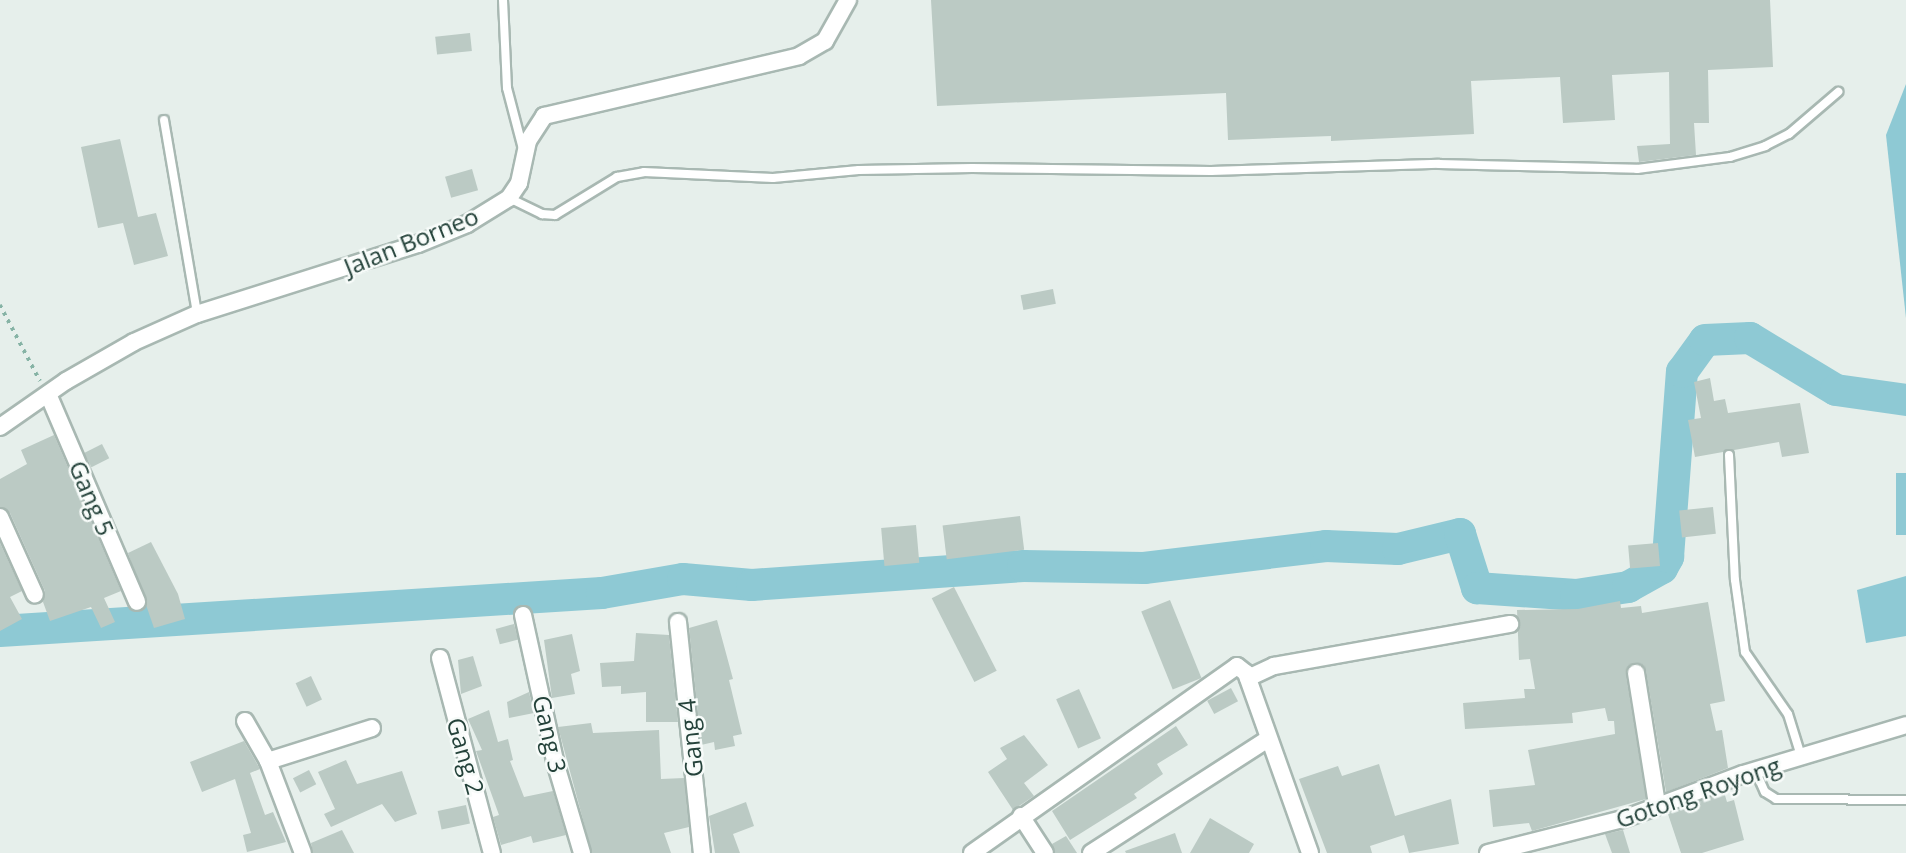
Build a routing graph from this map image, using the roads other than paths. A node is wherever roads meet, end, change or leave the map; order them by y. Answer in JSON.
{"nodes":[{"id":1,"x":503,"y":0,"type":"edge"},
{"id":2,"x":847,"y":0,"type":"edge"},
{"id":3,"x":1838,"y":92,"type":"dead end"},
{"id":4,"x":164,"y":120,"type":"dead end"},
{"id":5,"x":525,"y":155,"type":"junction"},
{"id":6,"x":509,"y":198,"type":"junction"},
{"id":7,"x":197,"y":314,"type":"junction"},
{"id":8,"x":48,"y":394,"type":"junction"},
{"id":9,"x":0,"y":428,"type":"edge"},
{"id":10,"x":1729,"y":455,"type":"dead end"},
{"id":11,"x":0,"y":517,"type":"edge"},
{"id":12,"x":35,"y":594,"type":"dead end"},
{"id":13,"x":137,"y":603,"type":"dead end"},
{"id":14,"x":523,"y":614,"type":"dead end"},
{"id":15,"x":678,"y":622,"type":"dead end"},
{"id":16,"x":1510,"y":624,"type":"dead end"},
{"id":17,"x":440,"y":659,"type":"dead end"},
{"id":18,"x":1636,"y":673,"type":"dead end"},
{"id":19,"x":1248,"y":678,"type":"junction"},
{"id":20,"x":246,"y":721,"type":"dead end"},
{"id":21,"x":1906,"y":725,"type":"edge"},
{"id":22,"x":372,"y":728,"type":"dead end"},
{"id":23,"x":1268,"y":739,"type":"junction"},
{"id":24,"x":1801,"y":757,"type":"junction"},
{"id":25,"x":268,"y":761,"type":"junction"},
{"id":26,"x":1755,"y":770,"type":"junction"},
{"id":27,"x":1906,"y":800,"type":"edge"},
{"id":28,"x":1657,"y":804,"type":"junction"},
{"id":29,"x":1021,"y":816,"type":"junction"},
{"id":30,"x":303,"y":853,"type":"edge"},
{"id":31,"x":492,"y":853,"type":"edge"},
{"id":32,"x":582,"y":853,"type":"edge"},
{"id":33,"x":702,"y":853,"type":"edge"},
{"id":34,"x":972,"y":853,"type":"edge"},
{"id":35,"x":1045,"y":853,"type":"edge"},
{"id":36,"x":1091,"y":853,"type":"edge"},
{"id":37,"x":1310,"y":853,"type":"edge"},
{"id":38,"x":1488,"y":853,"type":"edge"}],
"edges":[{"from":1,"to":5,"type":"lane"},
{"from":2,"to":5,"type":"street","name":"Jalan Borneo"},
{"from":3,"to":6,"type":"lane"},
{"from":4,"to":7,"type":"lane"},
{"from":5,"to":6,"type":"street","name":"Jalan Borneo"},
{"from":6,"to":7,"type":"street","name":"Jalan Borneo"},
{"from":7,"to":8,"type":"street","name":"Jalan Borneo"},
{"from":8,"to":9,"type":"street","name":"Jalan Borneo"},
{"from":8,"to":13,"type":"street","name":"Gang 5"},
{"from":10,"to":24,"type":"lane"},
{"from":11,"to":12,"type":"street"},
{"from":14,"to":32,"type":"street","name":"Gang 3"},
{"from":15,"to":33,"type":"street","name":"Gang 4"},
{"from":16,"to":19,"type":"street"},
{"from":17,"to":31,"type":"street","name":"Gang 2"},
{"from":18,"to":28,"type":"street"},
{"from":19,"to":23,"type":"street"},
{"from":19,"to":29,"type":"street"},
{"from":20,"to":25,"type":"street"},
{"from":21,"to":24,"type":"street","name":"Gotong Royong"},
{"from":22,"to":25,"type":"street"},
{"from":23,"to":36,"type":"street"},
{"from":23,"to":37,"type":"street"},
{"from":24,"to":26,"type":"street","name":"Gotong Royong"},
{"from":25,"to":30,"type":"street"},
{"from":26,"to":27,"type":"lane"},
{"from":26,"to":28,"type":"street","name":"Gotong Royong"},
{"from":28,"to":38,"type":"street","name":"Gotong Royong"},
{"from":29,"to":34,"type":"street"},
{"from":29,"to":35,"type":"street"}]}
